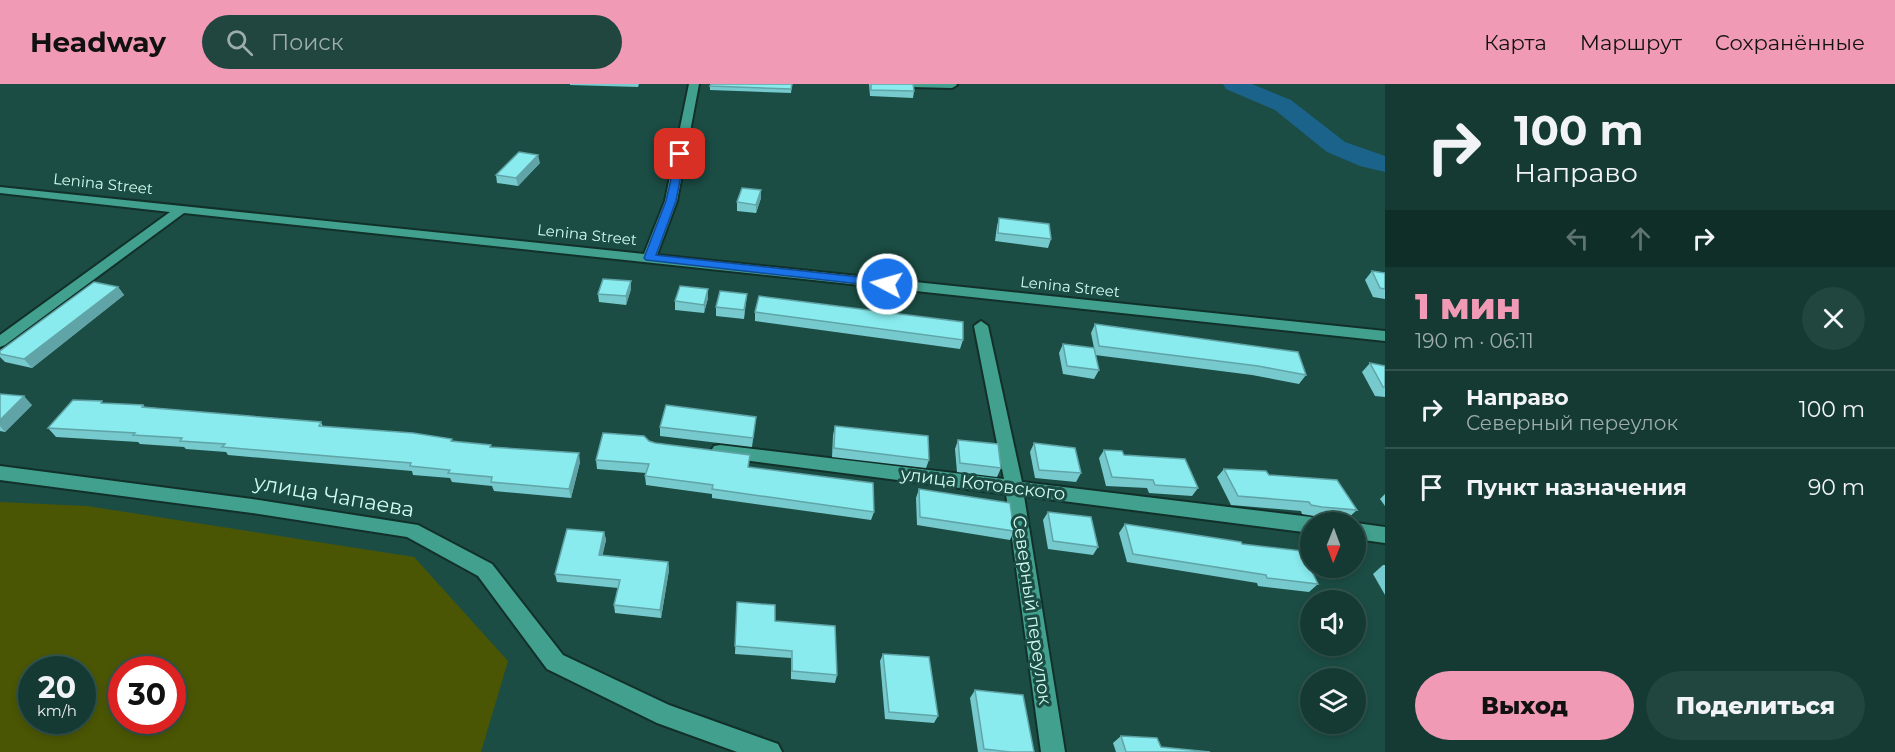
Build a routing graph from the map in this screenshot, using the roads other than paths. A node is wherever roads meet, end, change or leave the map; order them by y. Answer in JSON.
{"nodes":[{"id":1,"x":694,"y":84,"type":"edge"},
{"id":2,"x":911,"y":84,"type":"edge"},
{"id":3,"x":952,"y":86,"type":"dead end"},
{"id":4,"x":0,"y":190,"type":"edge"},
{"id":5,"x":183,"y":208,"type":"junction"},
{"id":6,"x":649,"y":258,"type":"junction"},
{"id":7,"x":981,"y":326,"type":"dead end"},
{"id":8,"x":1385,"y":336,"type":"edge"},
{"id":9,"x":0,"y":342,"type":"edge"},
{"id":10,"x":703,"y":450,"type":"edge"},
{"id":11,"x":0,"y":473,"type":"edge"},
{"id":12,"x":1014,"y":488,"type":"junction"},
{"id":13,"x":1300,"y":524,"type":"edge"},
{"id":14,"x":1366,"y":532,"type":"edge"},
{"id":15,"x":1385,"y":535,"type":"edge"},
{"id":16,"x":770,"y":752,"type":"edge"},
{"id":17,"x":1053,"y":752,"type":"edge"}],
"edges":[{"from":1,"to":6,"type":"street"},
{"from":2,"to":3,"type":"street"},
{"from":4,"to":5,"type":"street","name":"Lenina Street"},
{"from":5,"to":6,"type":"street","name":"Lenina Street"},
{"from":5,"to":9,"type":"street"},
{"from":6,"to":8,"type":"street","name":"Lenina Street"},
{"from":7,"to":12,"type":"street","name":"Северный переулок"},
{"from":10,"to":12,"type":"street","name":"улица Котовского"},
{"from":11,"to":16,"type":"street","name":"улица Чапаева"},
{"from":12,"to":13,"type":"street","name":"улица Котовского"},
{"from":12,"to":17,"type":"street","name":"Северный переулок"},
{"from":14,"to":15,"type":"street"}]}
